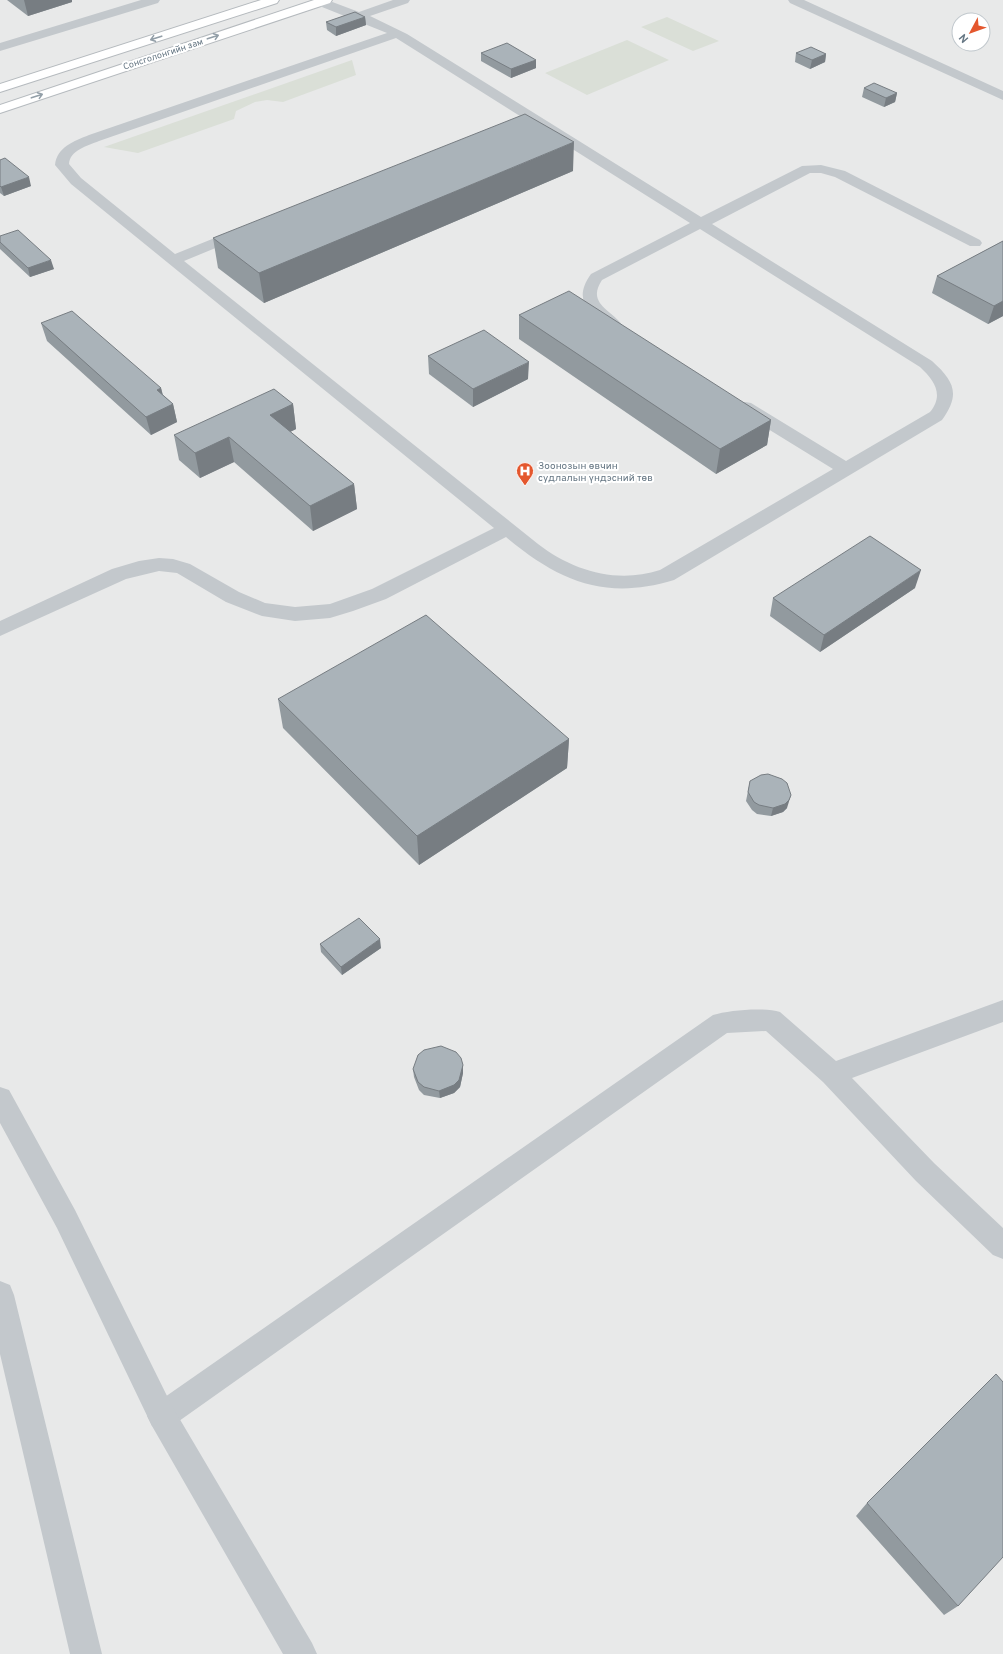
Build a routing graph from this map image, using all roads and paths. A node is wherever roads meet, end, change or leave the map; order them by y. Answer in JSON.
{"nodes":[{"id":1,"x":151,"y":0,"type":"edge"},
{"id":2,"x":273,"y":0,"type":"edge"},
{"id":3,"x":404,"y":0,"type":"edge"},
{"id":4,"x":794,"y":0,"type":"edge"},
{"id":5,"x":323,"y":1,"type":"edge"},
{"id":6,"x":359,"y":16,"type":"junction"},
{"id":7,"x":397,"y":34,"type":"junction"},
{"id":8,"x":0,"y":47,"type":"edge"},
{"id":9,"x":0,"y":88,"type":"edge"},
{"id":10,"x":1003,"y":96,"type":"edge"},
{"id":11,"x":0,"y":109,"type":"edge"},
{"id":12,"x":529,"y":116,"type":"junction"},
{"id":13,"x":514,"y":122,"type":"edge"},
{"id":14,"x":700,"y":222,"type":"junction"},
{"id":15,"x":254,"y":227,"type":"edge"},
{"id":16,"x":975,"y":243,"type":"dead end"},
{"id":17,"x":173,"y":260,"type":"junction"},
{"id":18,"x":624,"y":332,"type":"edge"},
{"id":19,"x":735,"y":401,"type":"edge"},
{"id":20,"x":846,"y":469,"type":"junction"},
{"id":21,"x":507,"y":529,"type":"junction"},
{"id":22,"x":0,"y":629,"type":"edge"},
{"id":23,"x":1003,"y":1011,"type":"edge"},
{"id":24,"x":832,"y":1074,"type":"junction"},
{"id":25,"x":0,"y":1098,"type":"edge"},
{"id":26,"x":1003,"y":1246,"type":"edge"},
{"id":27,"x":0,"y":1294,"type":"edge"},
{"id":28,"x":162,"y":1416,"type":"junction"},
{"id":29,"x":86,"y":1654,"type":"edge"},
{"id":30,"x":301,"y":1654,"type":"edge"}],
"edges":[{"from":1,"to":8,"type":"street"},
{"from":2,"to":9,"type":"main road","name":"Сонсголонгийн зам","one_way":true},
{"from":3,"to":6,"type":"street"},
{"from":4,"to":10,"type":"street"},
{"from":5,"to":6,"type":"street"},
{"from":11,"to":5,"type":"main road","name":"Сонсголонгийн зам","one_way":true},
{"from":6,"to":7,"type":"street"},
{"from":7,"to":12,"type":"street"},
{"from":7,"to":17,"type":"street"},
{"from":12,"to":13,"type":"street"},
{"from":12,"to":14,"type":"street"},
{"from":14,"to":16,"type":"street"},
{"from":14,"to":18,"type":"street"},
{"from":14,"to":20,"type":"street"},
{"from":15,"to":17,"type":"street"},
{"from":17,"to":21,"type":"street"},
{"from":19,"to":20,"type":"street"},
{"from":20,"to":21,"type":"street"},
{"from":21,"to":22,"type":"street"},
{"from":23,"to":24,"type":"street"},
{"from":24,"to":26,"type":"street"},
{"from":24,"to":28,"type":"street"},
{"from":25,"to":28,"type":"street"},
{"from":27,"to":29,"type":"street"},
{"from":28,"to":30,"type":"street"}]}
